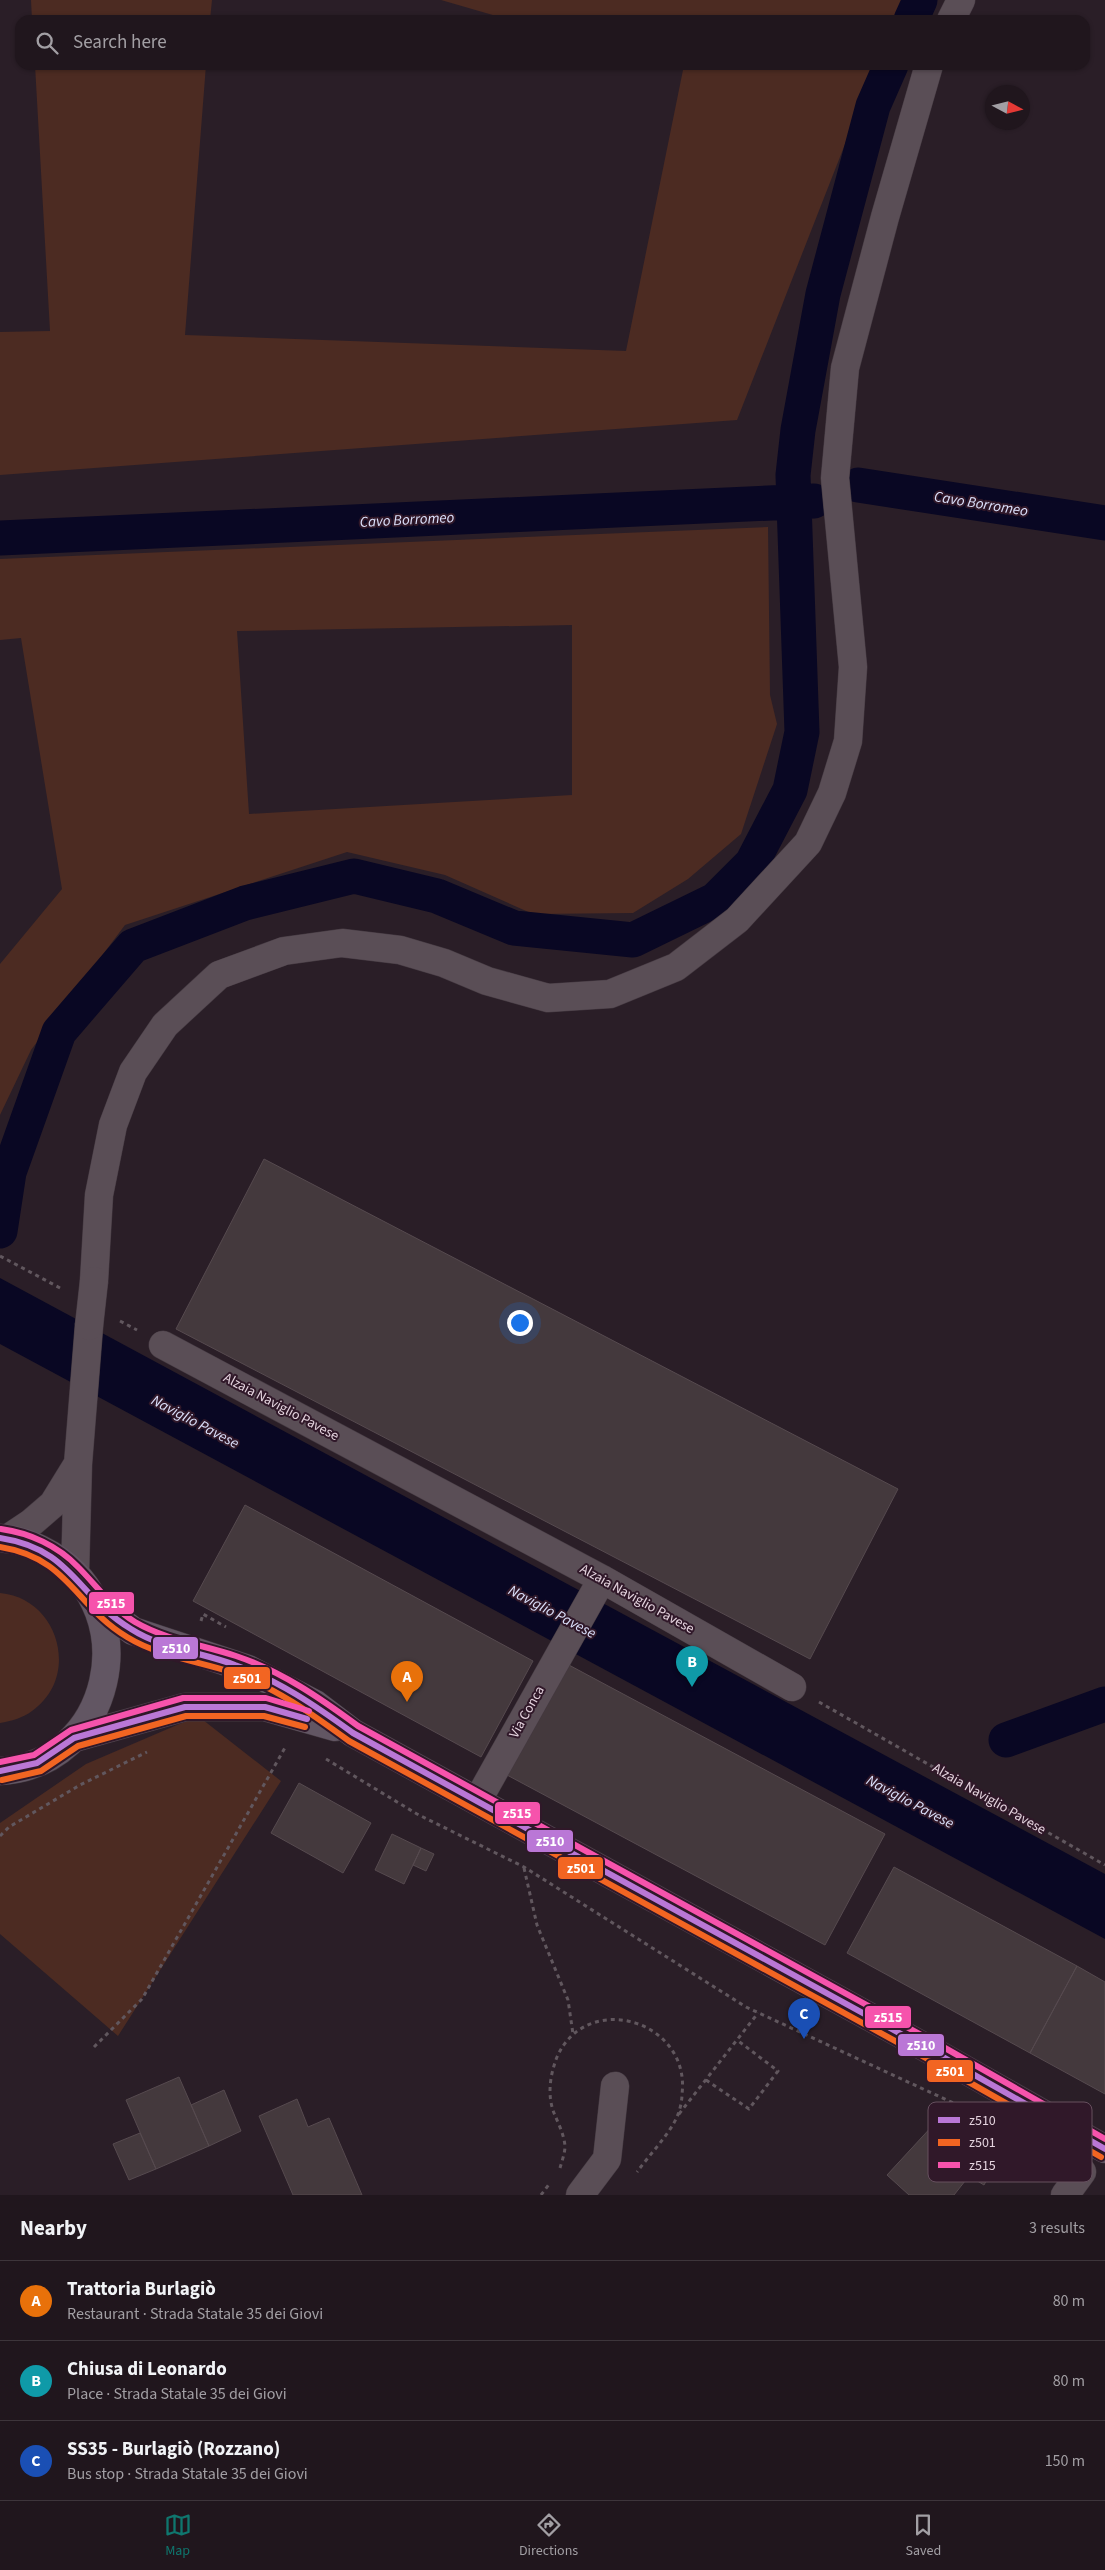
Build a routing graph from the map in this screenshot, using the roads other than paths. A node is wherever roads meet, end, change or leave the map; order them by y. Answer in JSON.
{"nodes":[{"id":1,"x":961,"y":0,"type":"edge"},
{"id":2,"x":954,"y":15,"type":"edge"},
{"id":3,"x":928,"y":70,"type":"edge"},
{"id":4,"x":164,"y":1344,"type":"dead end"},
{"id":5,"x":78,"y":1464,"type":"junction"},
{"id":6,"x":3,"y":1538,"type":"edge"},
{"id":7,"x":75,"y":1574,"type":"junction"},
{"id":8,"x":597,"y":1588,"type":"junction"},
{"id":9,"x":95,"y":1602,"type":"junction"},
{"id":10,"x":792,"y":1687,"type":"road end"},
{"id":11,"x":353,"y":1733,"type":"junction"},
{"id":12,"x":74,"y":1738,"type":"junction"},
{"id":13,"x":3,"y":1774,"type":"edge"},
{"id":14,"x":478,"y":1800,"type":"junction"},
{"id":15,"x":616,"y":2086,"type":"dead end"},
{"id":16,"x":1021,"y":2102,"type":"edge"},
{"id":17,"x":1092,"y":2142,"type":"edge"},
{"id":18,"x":1105,"y":2149,"type":"edge"},
{"id":19,"x":1075,"y":2182,"type":"edge"},
{"id":20,"x":580,"y":2195,"type":"edge"},
{"id":21,"x":1065,"y":2195,"type":"edge"}],
"edges":[{"from":1,"to":2,"type":"street"},
{"from":3,"to":5,"type":"street","bridge":true},
{"from":4,"to":8,"type":"street","name":"Alzaia Naviglio Pavese"},
{"from":5,"to":6,"type":"street"},
{"from":5,"to":7,"type":"street"},
{"from":6,"to":7,"type":"main road"},
{"from":7,"to":9,"type":"main road"},
{"from":8,"to":10,"type":"street","name":"Alzaia Naviglio Pavese"},
{"from":8,"to":14,"type":"street","name":"Via Conca"},
{"from":9,"to":11,"type":"main road"},
{"from":9,"to":12,"type":"main road"},
{"from":11,"to":12,"type":"main road"},
{"from":11,"to":14,"type":"main road"},
{"from":12,"to":13,"type":"main road"},
{"from":14,"to":16,"type":"main road"},
{"from":15,"to":20,"type":"street"},
{"from":17,"to":18,"type":"main road"},
{"from":19,"to":21,"type":"street"}]}
